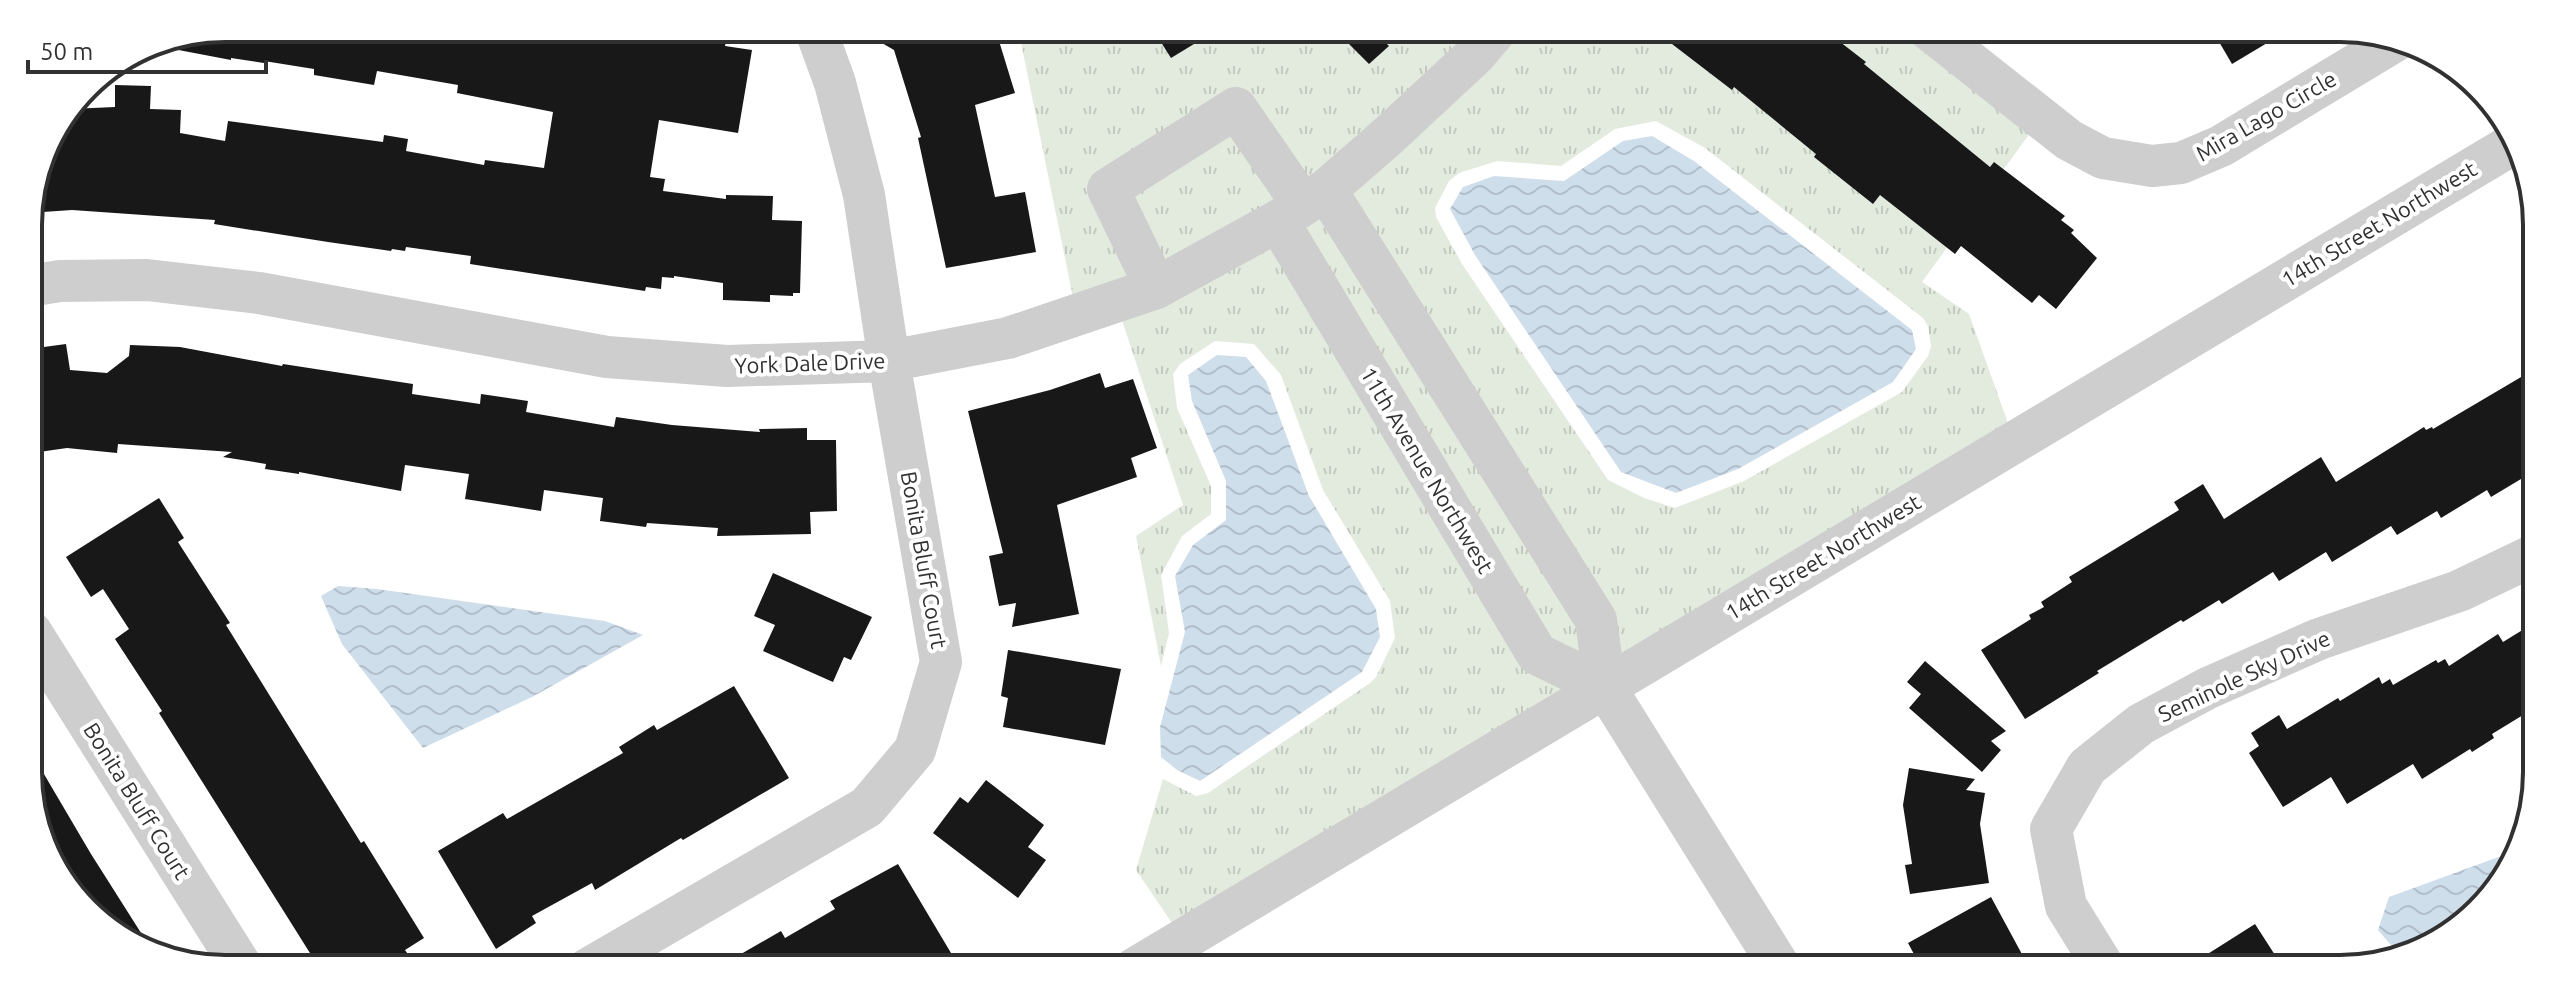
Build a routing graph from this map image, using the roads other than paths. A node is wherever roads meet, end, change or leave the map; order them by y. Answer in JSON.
{"nodes":[{"id":1,"x":820,"y":42,"type":"edge"},
{"id":2,"x":1486,"y":42,"type":"edge"},
{"id":3,"x":1945,"y":42,"type":"edge"},
{"id":4,"x":2383,"y":48,"type":"edge"},
{"id":5,"x":2506,"y":148,"type":"edge"},
{"id":6,"x":1302,"y":205,"type":"junction"},
{"id":7,"x":42,"y":284,"type":"edge"},
{"id":8,"x":1156,"y":288,"type":"junction"},
{"id":9,"x":889,"y":361,"type":"junction"},
{"id":10,"x":2523,"y":560,"type":"edge"},
{"id":11,"x":42,"y":649,"type":"edge"},
{"id":12,"x":1605,"y":687,"type":"junction"},
{"id":13,"x":234,"y":955,"type":"edge"},
{"id":14,"x":612,"y":955,"type":"edge"},
{"id":15,"x":1157,"y":955,"type":"edge"},
{"id":16,"x":1772,"y":955,"type":"edge"},
{"id":17,"x":2096,"y":955,"type":"edge"}],
"edges":[{"from":1,"to":9,"type":"street","name":"Bonita Bluff Court"},
{"from":2,"to":6,"type":"street","name":"York Dale Drive"},
{"from":3,"to":4,"type":"street","name":"Mira Lago Circle"},
{"from":5,"to":12,"type":"street","name":"14th Street Northwest"},
{"from":6,"to":8,"type":"street","name":"York Dale Drive"},
{"from":6,"to":8,"type":"street"},
{"from":6,"to":12,"type":"street"},
{"from":6,"to":12,"type":"street","name":"11th Avenue Northwest"},
{"from":7,"to":9,"type":"street","name":"York Dale Drive"},
{"from":8,"to":9,"type":"street","name":"York Dale Drive"},
{"from":9,"to":14,"type":"street","name":"Bonita Bluff Court"},
{"from":10,"to":17,"type":"street","name":"Seminole Sky Drive"},
{"from":11,"to":13,"type":"street","name":"Bonita Bluff Court"},
{"from":12,"to":15,"type":"street","name":"14th Street Northwest"},
{"from":12,"to":16,"type":"street"}]}
